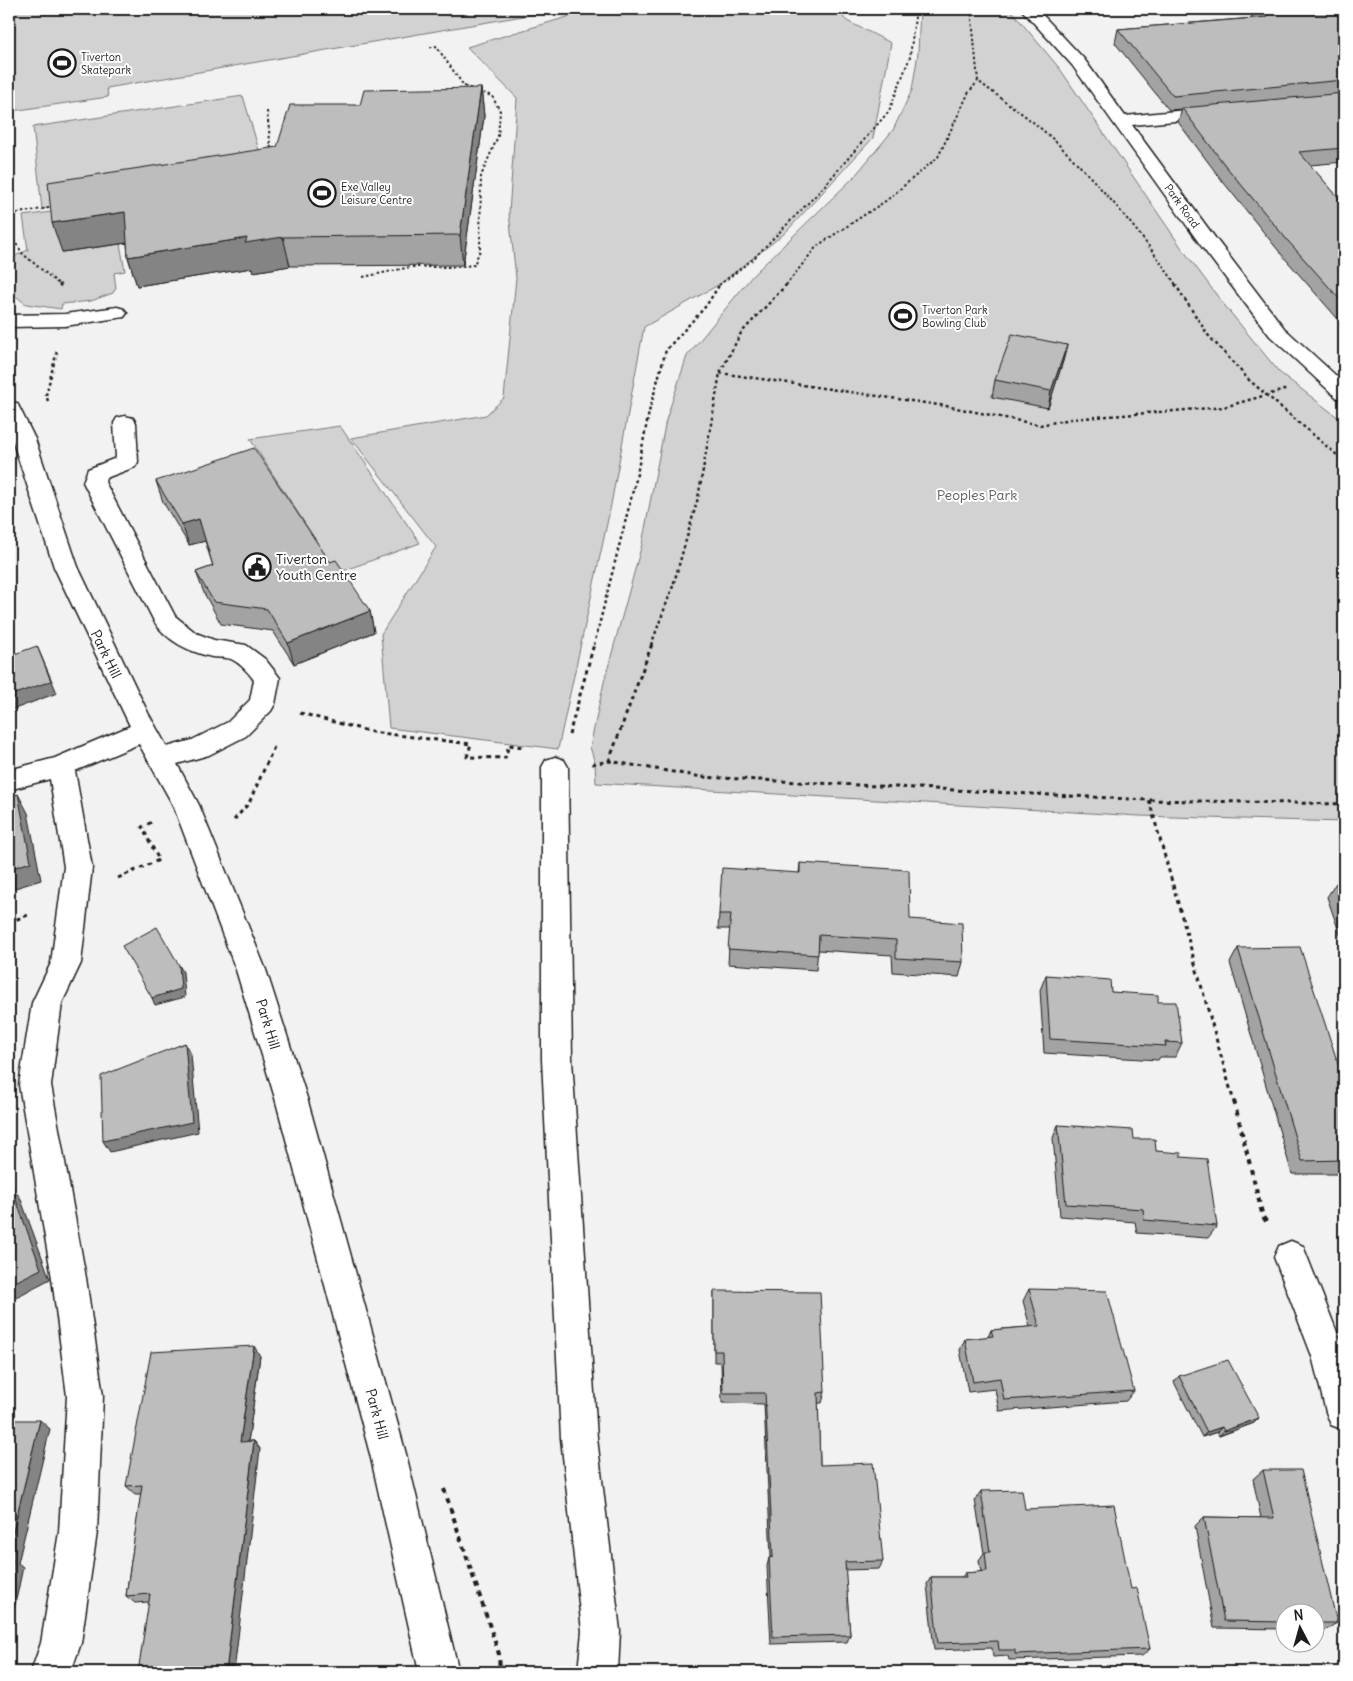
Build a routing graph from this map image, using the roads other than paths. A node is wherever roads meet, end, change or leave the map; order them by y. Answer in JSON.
{"nodes":[{"id":1,"x":1029,"y":9,"type":"edge"},
{"id":2,"x":1238,"y":110,"type":"edge"},
{"id":3,"x":1122,"y":122,"type":"junction"},
{"id":4,"x":117,"y":313,"type":"dead end"},
{"id":5,"x":9,"y":321,"type":"edge"},
{"id":6,"x":1344,"y":394,"type":"edge"},
{"id":7,"x":9,"y":408,"type":"edge"},
{"id":8,"x":126,"y":423,"type":"dead end"},
{"id":9,"x":144,"y":731,"type":"junction"},
{"id":10,"x":159,"y":759,"type":"junction"},
{"id":11,"x":556,"y":760,"type":"road end"},
{"id":12,"x":61,"y":766,"type":"junction"},
{"id":13,"x":9,"y":780,"type":"edge"},
{"id":14,"x":1291,"y":1257,"type":"road end"},
{"id":15,"x":1344,"y":1412,"type":"edge"},
{"id":16,"x":51,"y":1672,"type":"edge"},
{"id":17,"x":439,"y":1672,"type":"edge"},
{"id":18,"x":598,"y":1672,"type":"edge"}],
"edges":[{"from":1,"to":3,"type":"street","name":"Park Road"},
{"from":2,"to":3,"type":"street"},
{"from":3,"to":6,"type":"street","name":"Park Road"},
{"from":4,"to":5,"type":"street"},
{"from":7,"to":9,"type":"street","name":"Park Hill"},
{"from":8,"to":10,"type":"street"},
{"from":9,"to":10,"type":"street","name":"Park Hill"},
{"from":9,"to":12,"type":"street"},
{"from":10,"to":17,"type":"street","name":"Park Hill"},
{"from":11,"to":18,"type":"street"},
{"from":12,"to":13,"type":"street"},
{"from":12,"to":16,"type":"street"},
{"from":14,"to":15,"type":"street"}]}
